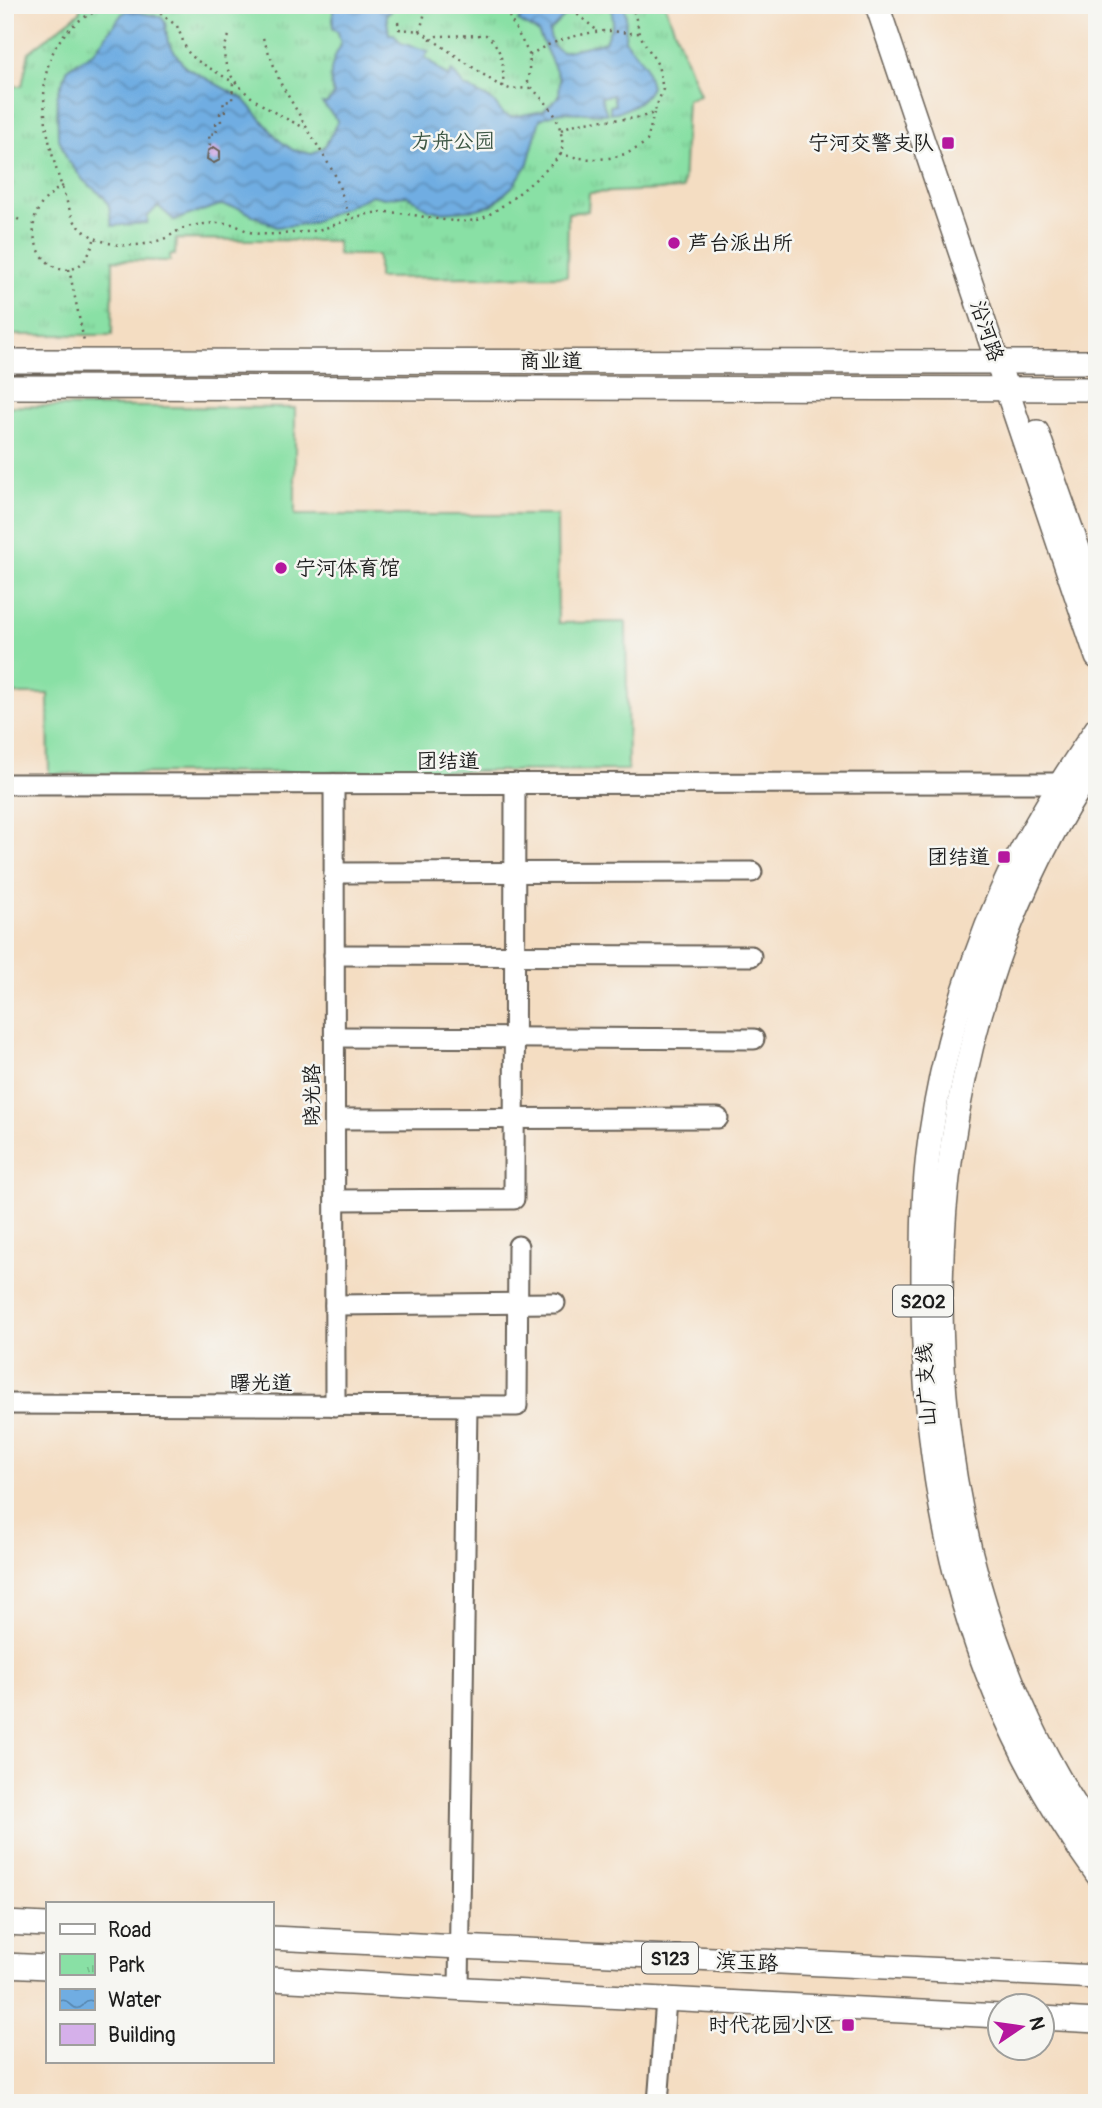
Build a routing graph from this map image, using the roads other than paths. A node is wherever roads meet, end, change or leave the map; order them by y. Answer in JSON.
{"nodes":[{"id":1,"x":877,"y":5,"type":"edge"},
{"id":2,"x":892,"y":5,"type":"edge"},
{"id":3,"x":5,"y":361,"type":"edge"},
{"id":4,"x":1005,"y":361,"type":"junction"},
{"id":5,"x":1097,"y":362,"type":"edge"},
{"id":6,"x":5,"y":387,"type":"edge"},
{"id":7,"x":1014,"y":389,"type":"junction"},
{"id":8,"x":1097,"y":389,"type":"edge"},
{"id":9,"x":1097,"y":602,"type":"edge"},
{"id":10,"x":1097,"y":657,"type":"edge"},
{"id":11,"x":1097,"y":728,"type":"edge"},
{"id":12,"x":1097,"y":762,"type":"edge"},
{"id":13,"x":515,"y":783,"type":"junction"},
{"id":14,"x":1059,"y":783,"type":"junction"},
{"id":15,"x":1090,"y":783,"type":"edge"},
{"id":16,"x":5,"y":784,"type":"edge"},
{"id":17,"x":334,"y":784,"type":"junction"},
{"id":18,"x":515,"y":872,"type":"junction"},
{"id":19,"x":752,"y":872,"type":"dead end"},
{"id":20,"x":334,"y":873,"type":"junction"},
{"id":21,"x":334,"y":955,"type":"junction"},
{"id":22,"x":515,"y":955,"type":"junction"},
{"id":23,"x":751,"y":956,"type":"dead end"},
{"id":24,"x":335,"y":1037,"type":"junction"},
{"id":25,"x":514,"y":1038,"type":"junction"},
{"id":26,"x":754,"y":1040,"type":"dead end"},
{"id":27,"x":718,"y":1118,"type":"dead end"},
{"id":28,"x":335,"y":1119,"type":"junction"},
{"id":29,"x":514,"y":1119,"type":"junction"},
{"id":30,"x":335,"y":1200,"type":"junction"},
{"id":31,"x":518,"y":1246,"type":"dead end"},
{"id":32,"x":518,"y":1303,"type":"junction"},
{"id":33,"x":555,"y":1303,"type":"dead end"},
{"id":34,"x":335,"y":1304,"type":"junction"},
{"id":35,"x":5,"y":1404,"type":"edge"},
{"id":36,"x":335,"y":1406,"type":"junction"},
{"id":37,"x":467,"y":1406,"type":"junction"},
{"id":38,"x":1097,"y":1838,"type":"edge"},
{"id":39,"x":1097,"y":1874,"type":"edge"},
{"id":40,"x":5,"y":1923,"type":"edge"},
{"id":41,"x":46,"y":1925,"type":"edge"},
{"id":42,"x":273,"y":1938,"type":"edge"},
{"id":43,"x":460,"y":1949,"type":"junction"},
{"id":44,"x":5,"y":1965,"type":"edge"},
{"id":45,"x":46,"y":1967,"type":"edge"},
{"id":46,"x":1097,"y":1969,"type":"edge"},
{"id":47,"x":1069,"y":1976,"type":"junction"},
{"id":48,"x":1097,"y":1978,"type":"edge"},
{"id":49,"x":273,"y":1979,"type":"edge"},
{"id":50,"x":459,"y":1989,"type":"junction"},
{"id":51,"x":666,"y":2000,"type":"junction"},
{"id":52,"x":986,"y":2015,"type":"edge"},
{"id":53,"x":1056,"y":2019,"type":"edge"},
{"id":54,"x":1097,"y":2021,"type":"edge"},
{"id":55,"x":658,"y":2103,"type":"edge"}],
"edges":[{"from":1,"to":4,"type":"main road","name":"沿河路"},
{"from":2,"to":4,"type":"main road","name":"沿河路"},
{"from":3,"to":4,"type":"main road","name":"商业道"},
{"from":4,"to":5,"type":"main road","name":"商业道"},
{"from":4,"to":7,"type":"main road","name":"沿河路"},
{"from":6,"to":7,"type":"main road","name":"商业道"},
{"from":7,"to":8,"type":"main road","name":"商业道"},
{"from":7,"to":9,"type":"main road","name":"沿河路"},
{"from":7,"to":10,"type":"main road","name":"沿河路"},
{"from":11,"to":14,"type":"main road","name":"山广支线","number":"S202"},
{"from":12,"to":15,"type":"main road","name":"山广支线","number":"S202"},
{"from":13,"to":14,"type":"street","name":"团结道"},
{"from":13,"to":17,"type":"street","name":"团结道"},
{"from":13,"to":18,"type":"street"},
{"from":14,"to":15,"type":"street","name":"团结道"},
{"from":14,"to":39,"type":"main road","name":"山广支线","number":"S202"},
{"from":15,"to":38,"type":"main road","name":"山广支线","number":"S202"},
{"from":16,"to":17,"type":"street","name":"团结道"},
{"from":17,"to":20,"type":"street","name":"晓光路"},
{"from":18,"to":19,"type":"street"},
{"from":18,"to":20,"type":"street"},
{"from":18,"to":22,"type":"street"},
{"from":20,"to":21,"type":"street","name":"晓光路"},
{"from":21,"to":22,"type":"street"},
{"from":21,"to":24,"type":"street","name":"晓光路"},
{"from":22,"to":23,"type":"street"},
{"from":22,"to":25,"type":"street"},
{"from":24,"to":25,"type":"street"},
{"from":24,"to":28,"type":"street","name":"晓光路"},
{"from":25,"to":26,"type":"street"},
{"from":25,"to":29,"type":"street"},
{"from":27,"to":29,"type":"street"},
{"from":28,"to":29,"type":"street"},
{"from":28,"to":30,"type":"street","name":"晓光路"},
{"from":29,"to":30,"type":"street"},
{"from":30,"to":34,"type":"street","name":"晓光路"},
{"from":31,"to":32,"type":"street"},
{"from":32,"to":33,"type":"street"},
{"from":32,"to":34,"type":"street"},
{"from":32,"to":37,"type":"street","name":"曙光道"},
{"from":34,"to":36,"type":"street","name":"晓光路"},
{"from":35,"to":36,"type":"street","name":"曙光道"},
{"from":36,"to":37,"type":"street","name":"曙光道"},
{"from":37,"to":43,"type":"street"},
{"from":40,"to":41,"type":"main road"},
{"from":42,"to":43,"type":"main road","name":"滨玉路","number":"S123"},
{"from":43,"to":47,"type":"main road","name":"滨玉路","number":"S123"},
{"from":43,"to":50,"type":"street"},
{"from":44,"to":45,"type":"main road"},
{"from":46,"to":47,"type":"main road"},
{"from":47,"to":48,"type":"main road","name":"滨玉路","number":"S123"},
{"from":49,"to":50,"type":"main road","name":"滨玉路","number":"S123"},
{"from":50,"to":51,"type":"main road","name":"滨玉路","number":"S123"},
{"from":51,"to":52,"type":"main road","name":"滨玉路","number":"S123"},
{"from":51,"to":55,"type":"street"},
{"from":53,"to":54,"type":"main road"}]}
